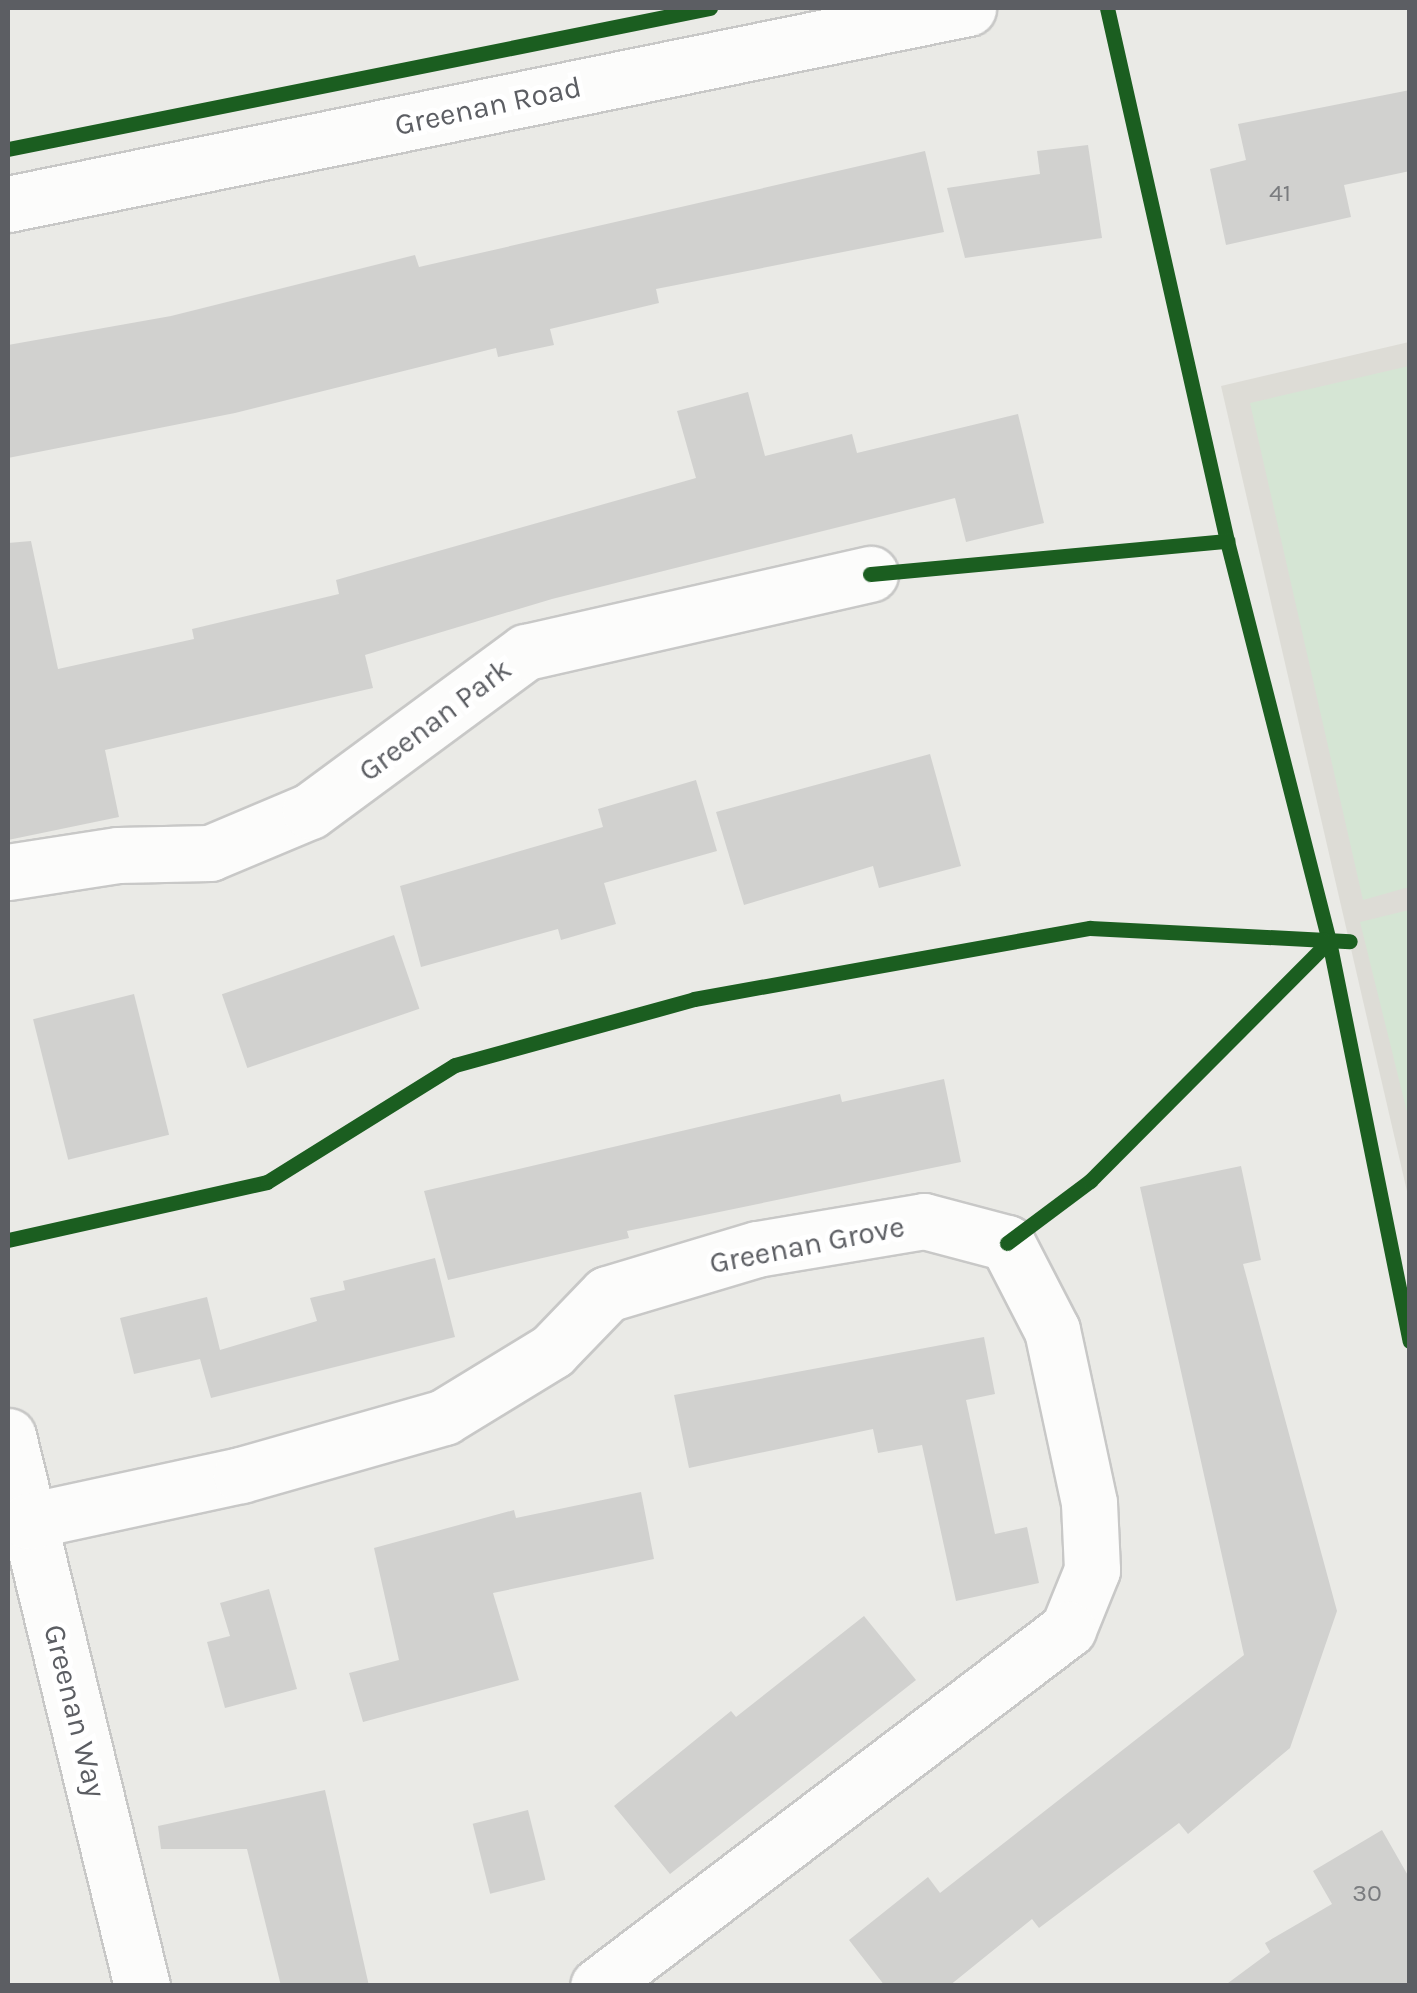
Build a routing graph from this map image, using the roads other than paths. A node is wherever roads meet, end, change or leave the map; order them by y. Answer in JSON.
{"nodes":[{"id":1,"x":968,"y":8,"type":"edge"},
{"id":2,"x":8,"y":204,"type":"edge"},
{"id":3,"x":870,"y":574,"type":"dead end"},
{"id":4,"x":8,"y":872,"type":"edge"},
{"id":5,"x":8,"y":1436,"type":"edge"},
{"id":6,"x":28,"y":1522,"type":"junction"},
{"id":7,"x":142,"y":1986,"type":"edge"},
{"id":8,"x":598,"y":1986,"type":"edge"}],
"edges":[{"from":1,"to":2,"type":"street","name":"Greenan Road"},
{"from":3,"to":4,"type":"street","name":"Greenan Park"},
{"from":5,"to":6,"type":"street","name":"Greenan Way"},
{"from":6,"to":7,"type":"street","name":"Greenan Way"},
{"from":6,"to":8,"type":"street","name":"Greenan Grove"}]}
